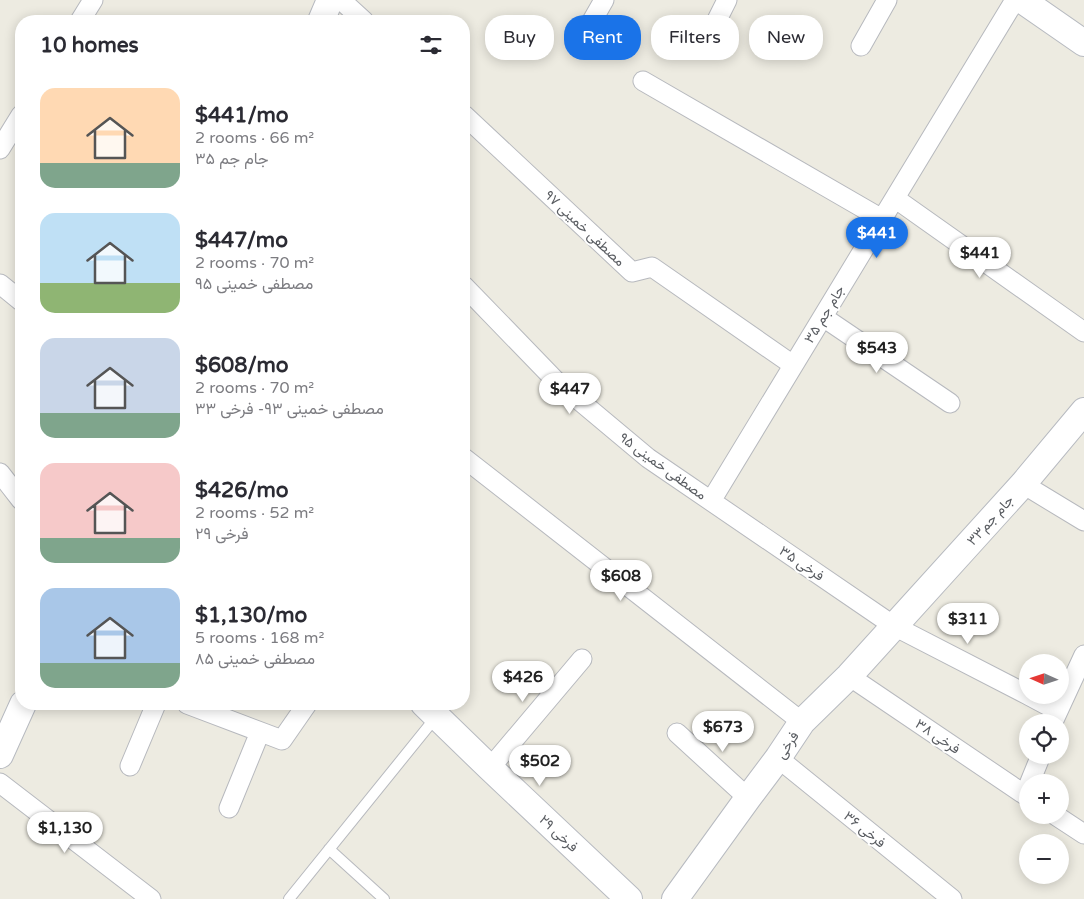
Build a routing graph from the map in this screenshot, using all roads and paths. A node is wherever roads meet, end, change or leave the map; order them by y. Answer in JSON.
{"nodes":[{"id":1,"x":93,"y":0,"type":"edge"},
{"id":2,"x":330,"y":0,"type":"edge"},
{"id":3,"x":341,"y":0,"type":"edge"},
{"id":4,"x":604,"y":0,"type":"edge"},
{"id":5,"x":727,"y":0,"type":"edge"},
{"id":6,"x":887,"y":0,"type":"edge"},
{"id":7,"x":1015,"y":0,"type":"edge"},
{"id":8,"x":1022,"y":0,"type":"edge"},
{"id":9,"x":84,"y":15,"type":"edge"},
{"id":10,"x":324,"y":15,"type":"edge"},
{"id":11,"x":357,"y":15,"type":"edge"},
{"id":12,"x":595,"y":15,"type":"edge"},
{"id":13,"x":720,"y":15,"type":"edge"},
{"id":14,"x":1084,"y":43,"type":"edge"},
{"id":15,"x":861,"y":46,"type":"dead end"},
{"id":16,"x":643,"y":82,"type":"dead end"},
{"id":17,"x":470,"y":121,"type":"edge"},
{"id":18,"x":15,"y":125,"type":"edge"},
{"id":19,"x":0,"y":149,"type":"edge"},
{"id":20,"x":896,"y":199,"type":"junction"},
{"id":21,"x":882,"y":219,"type":"junction"},
{"id":22,"x":0,"y":284,"type":"edge"},
{"id":23,"x":470,"y":292,"type":"edge"},
{"id":24,"x":15,"y":296,"type":"edge"},
{"id":25,"x":822,"y":317,"type":"junction"},
{"id":26,"x":1084,"y":332,"type":"edge"},
{"id":27,"x":793,"y":365,"type":"junction"},
{"id":28,"x":950,"y":403,"type":"dead end"},
{"id":29,"x":1084,"y":412,"type":"edge"},
{"id":30,"x":470,"y":463,"type":"edge"},
{"id":31,"x":0,"y":473,"type":"edge"},
{"id":32,"x":1023,"y":484,"type":"junction"},
{"id":33,"x":15,"y":492,"type":"edge"},
{"id":34,"x":711,"y":500,"type":"junction"},
{"id":35,"x":1084,"y":521,"type":"edge"},
{"id":36,"x":894,"y":626,"type":"junction"},
{"id":37,"x":1084,"y":655,"type":"edge"},
{"id":38,"x":582,"y":659,"type":"dead end"},
{"id":39,"x":849,"y":676,"type":"junction"},
{"id":40,"x":1019,"y":690,"type":"edge"},
{"id":41,"x":1040,"y":704,"type":"edge"},
{"id":42,"x":19,"y":710,"type":"edge"},
{"id":43,"x":153,"y":710,"type":"edge"},
{"id":44,"x":203,"y":710,"type":"edge"},
{"id":45,"x":303,"y":710,"type":"edge"},
{"id":46,"x":430,"y":710,"type":"edge"},
{"id":47,"x":1053,"y":714,"type":"edge"},
{"id":48,"x":1057,"y":714,"type":"edge"},
{"id":49,"x":802,"y":722,"type":"junction"},
{"id":50,"x":260,"y":732,"type":"junction"},
{"id":51,"x":677,"y":733,"type":"dead end"},
{"id":52,"x":0,"y":755,"type":"edge"},
{"id":53,"x":778,"y":758,"type":"junction"},
{"id":54,"x":130,"y":766,"type":"dead end"},
{"id":55,"x":490,"y":768,"type":"junction"},
{"id":56,"x":0,"y":783,"type":"edge"},
{"id":57,"x":1019,"y":786,"type":"edge"},
{"id":58,"x":748,"y":798,"type":"junction"},
{"id":59,"x":229,"y":808,"type":"dead end"},
{"id":60,"x":1069,"y":824,"type":"edge"},
{"id":61,"x":1084,"y":834,"type":"edge"},
{"id":62,"x":329,"y":849,"type":"junction"},
{"id":63,"x":950,"y":898,"type":"edge"},
{"id":64,"x":151,"y":899,"type":"edge"},
{"id":65,"x":289,"y":899,"type":"edge"},
{"id":66,"x":384,"y":899,"type":"edge"},
{"id":67,"x":630,"y":899,"type":"edge"},
{"id":68,"x":675,"y":899,"type":"edge"}],
"edges":[{"from":1,"to":9,"type":"street"},
{"from":2,"to":10,"type":"street"},
{"from":3,"to":11,"type":"street"},
{"from":4,"to":12,"type":"street"},
{"from":5,"to":13,"type":"street"},
{"from":6,"to":15,"type":"street"},
{"from":7,"to":20,"type":"street","name":"جام جم ۳۵"},
{"from":8,"to":14,"type":"street"},
{"from":16,"to":21,"type":"street"},
{"from":17,"to":27,"type":"street","name":"مصطفی خمینی ۹۷"},
{"from":18,"to":19,"type":"street"},
{"from":20,"to":21,"type":"street","name":"جام جم ۳۵"},
{"from":20,"to":26,"type":"street"},
{"from":21,"to":25,"type":"street","name":"جام جم ۳۵"},
{"from":22,"to":24,"type":"street"},
{"from":23,"to":34,"type":"street","name":"مصطفی خمینی ۹۵"},
{"from":25,"to":27,"type":"street","name":"جام جم ۳۵"},
{"from":25,"to":28,"type":"street"},
{"from":27,"to":34,"type":"street","name":"جام جم ۳۵"},
{"from":29,"to":32,"type":"street","name":"جام جم۳۳"},
{"from":30,"to":49,"type":"street"},
{"from":31,"to":33,"type":"street"},
{"from":32,"to":35,"type":"street"},
{"from":32,"to":36,"type":"street","name":"جام جم۳۳"},
{"from":34,"to":36,"type":"street","name":"فرخی ۳۵"},
{"from":36,"to":39,"type":"street","name":"فرخی"},
{"from":36,"to":40,"type":"street","name":"فرخی ۳۵"},
{"from":37,"to":48,"type":"street"},
{"from":38,"to":55,"type":"street"},
{"from":39,"to":49,"type":"street","name":"فرخی"},
{"from":39,"to":57,"type":"street","name":"فرخی ۳۸"},
{"from":41,"to":47,"type":"street","name":"فرخی ۳۵"},
{"from":42,"to":52,"type":"street"},
{"from":43,"to":54,"type":"street"},
{"from":44,"to":50,"type":"street"},
{"from":45,"to":50,"type":"street"},
{"from":46,"to":55,"type":"street","name":"فرخی ۲۹"},
{"from":46,"to":62,"type":"lane"},
{"from":49,"to":53,"type":"street","name":"فرخی"},
{"from":50,"to":59,"type":"street"},
{"from":51,"to":58,"type":"street"},
{"from":53,"to":58,"type":"street","name":"فرخی"},
{"from":53,"to":63,"type":"street","name":"فرخی ۳۶"},
{"from":55,"to":67,"type":"street","name":"فرخی ۲۹"},
{"from":56,"to":64,"type":"street"},
{"from":58,"to":68,"type":"street","name":"فرخی"},
{"from":60,"to":61,"type":"street"},
{"from":62,"to":65,"type":"lane"},
{"from":62,"to":66,"type":"lane"}]}
